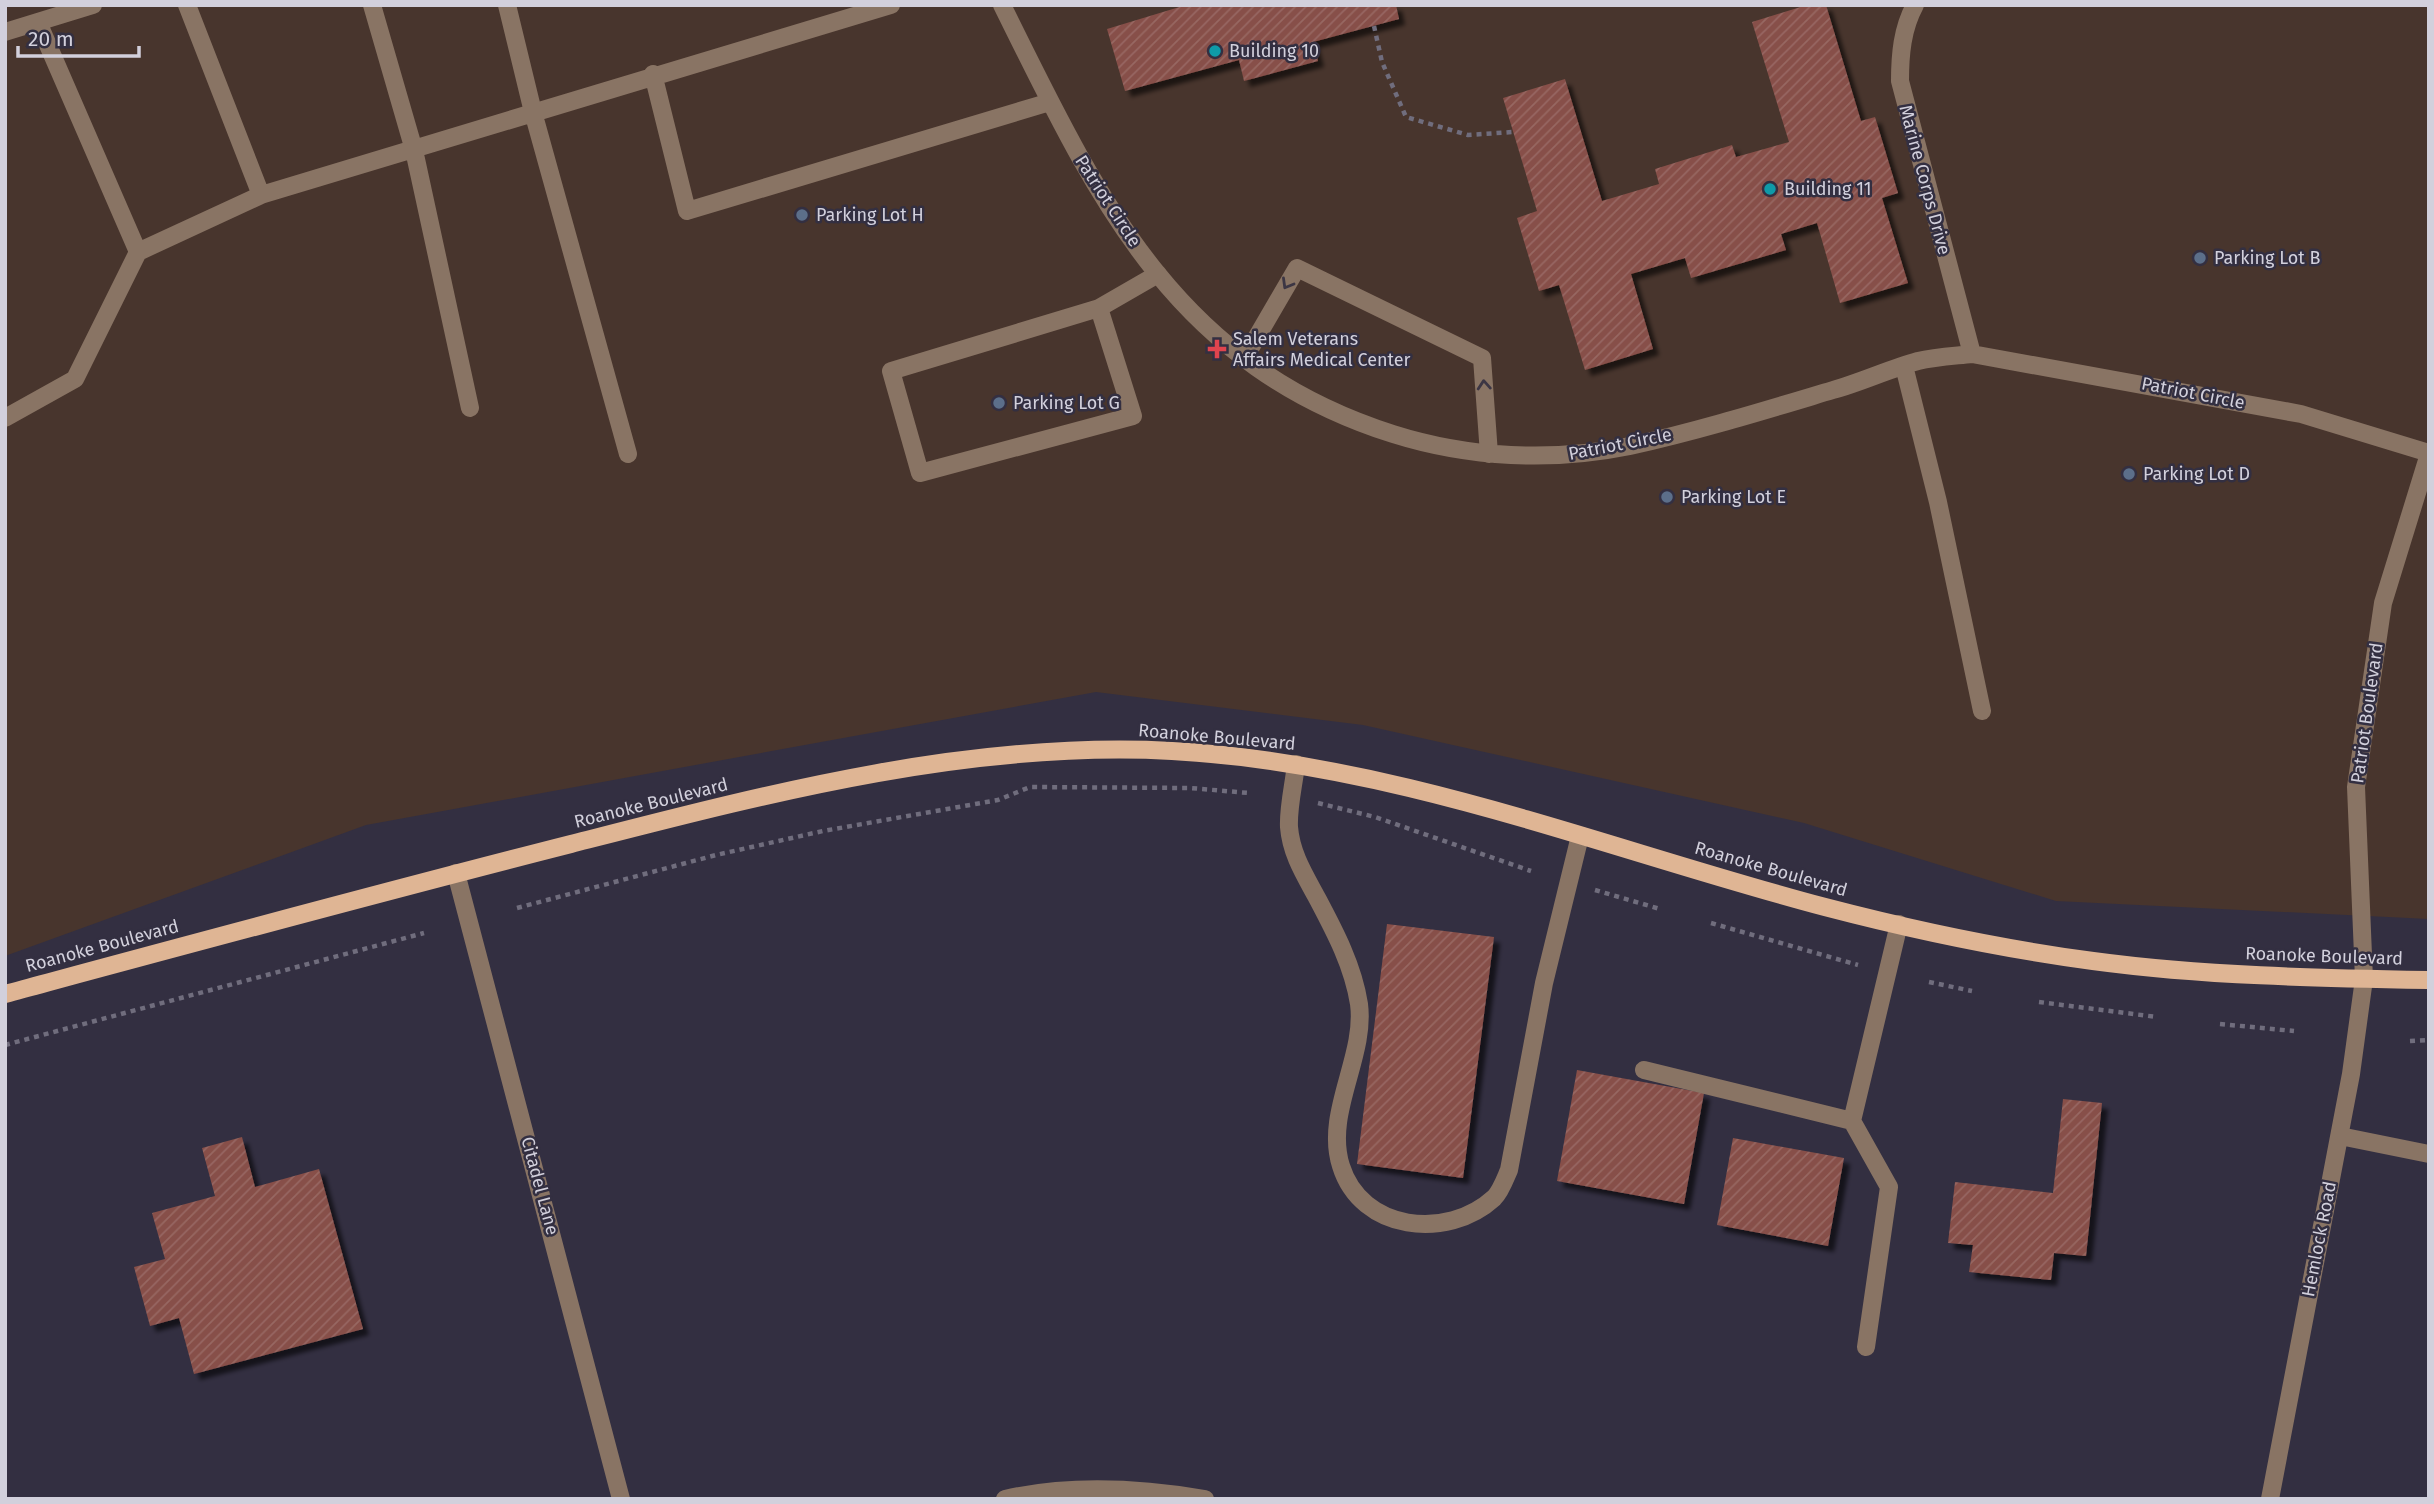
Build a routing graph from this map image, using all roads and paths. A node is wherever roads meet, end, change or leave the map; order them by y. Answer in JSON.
{"nodes":[{"id":1,"x":93,"y":5,"type":"edge"},
{"id":2,"x":187,"y":5,"type":"edge"},
{"id":3,"x":372,"y":5,"type":"edge"},
{"id":4,"x":507,"y":5,"type":"edge"},
{"id":5,"x":891,"y":5,"type":"edge"},
{"id":6,"x":1002,"y":5,"type":"edge"},
{"id":7,"x":1915,"y":5,"type":"edge"},
{"id":8,"x":38,"y":22,"type":"junction"},
{"id":9,"x":1374,"y":26,"type":"dead end"},
{"id":10,"x":5,"y":33,"type":"edge"},
{"id":11,"x":653,"y":75,"type":"junction"},
{"id":12,"x":1050,"y":102,"type":"junction"},
{"id":13,"x":533,"y":112,"type":"junction"},
{"id":14,"x":1513,"y":132,"type":"dead end"},
{"id":15,"x":414,"y":150,"type":"junction"},
{"id":16,"x":261,"y":195,"type":"junction"},
{"id":17,"x":138,"y":252,"type":"junction"},
{"id":18,"x":1158,"y":274,"type":"junction"},
{"id":19,"x":1099,"y":308,"type":"junction"},
{"id":20,"x":1972,"y":354,"type":"junction"},
{"id":21,"x":1244,"y":359,"type":"junction"},
{"id":22,"x":1903,"y":366,"type":"junction"},
{"id":23,"x":470,"y":408,"type":"dead end"},
{"id":24,"x":5,"y":418,"type":"edge"},
{"id":25,"x":2429,"y":453,"type":"edge"},
{"id":26,"x":628,"y":454,"type":"dead end"},
{"id":27,"x":1489,"y":454,"type":"junction"},
{"id":28,"x":1982,"y":711,"type":"dead end"},
{"id":29,"x":1296,"y":764,"type":"junction"},
{"id":30,"x":1249,"y":793,"type":"dead end"},
{"id":31,"x":1307,"y":801,"type":"dead end"},
{"id":32,"x":1580,"y":836,"type":"junction"},
{"id":33,"x":1531,"y":871,"type":"dead end"},
{"id":34,"x":456,"y":873,"type":"junction"},
{"id":35,"x":1591,"y":889,"type":"dead end"},
{"id":36,"x":517,"y":908,"type":"dead end"},
{"id":37,"x":1660,"y":909,"type":"dead end"},
{"id":38,"x":1711,"y":923,"type":"dead end"},
{"id":39,"x":1899,"y":925,"type":"junction"},
{"id":40,"x":424,"y":933,"type":"dead end"},
{"id":41,"x":1858,"y":965,"type":"dead end"},
{"id":42,"x":2364,"y":979,"type":"junction"},
{"id":43,"x":2429,"y":980,"type":"edge"},
{"id":44,"x":1929,"y":982,"type":"dead end"},
{"id":45,"x":1972,"y":991,"type":"dead end"},
{"id":46,"x":5,"y":994,"type":"edge"},
{"id":47,"x":2039,"y":1002,"type":"dead end"},
{"id":48,"x":2157,"y":1017,"type":"dead end"},
{"id":49,"x":2220,"y":1024,"type":"dead end"},
{"id":50,"x":2294,"y":1031,"type":"dead end"},
{"id":51,"x":2429,"y":1040,"type":"edge"},
{"id":52,"x":2410,"y":1041,"type":"dead end"},
{"id":53,"x":5,"y":1045,"type":"edge"},
{"id":54,"x":1644,"y":1070,"type":"dead end"},
{"id":55,"x":1852,"y":1121,"type":"junction"},
{"id":56,"x":2340,"y":1136,"type":"junction"},
{"id":57,"x":2429,"y":1154,"type":"edge"},
{"id":58,"x":1866,"y":1347,"type":"dead end"},
{"id":59,"x":621,"y":1499,"type":"edge"},
{"id":60,"x":1005,"y":1499,"type":"edge"},
{"id":61,"x":1205,"y":1499,"type":"edge"},
{"id":62,"x":2270,"y":1499,"type":"edge"}],
"edges":[{"from":1,"to":8,"type":"street"},
{"from":2,"to":16,"type":"street"},
{"from":3,"to":15,"type":"street"},
{"from":4,"to":13,"type":"street"},
{"from":5,"to":11,"type":"street"},
{"from":6,"to":12,"type":"street","name":"Patriot Circle"},
{"from":7,"to":20,"type":"street","name":"Marine Corps Drive"},
{"from":8,"to":10,"type":"street"},
{"from":8,"to":17,"type":"street"},
{"from":9,"to":14,"type":"path"},
{"from":11,"to":12,"type":"street"},
{"from":11,"to":13,"type":"street"},
{"from":12,"to":18,"type":"street","name":"Patriot Circle"},
{"from":13,"to":15,"type":"street"},
{"from":13,"to":26,"type":"street"},
{"from":15,"to":16,"type":"street"},
{"from":15,"to":23,"type":"street"},
{"from":16,"to":17,"type":"street"},
{"from":17,"to":24,"type":"street"},
{"from":18,"to":19,"type":"street"},
{"from":18,"to":21,"type":"street","name":"Patriot Circle"},
{"from":19,"to":19,"type":"street"},
{"from":20,"to":22,"type":"street","name":"Patriot Circle"},
{"from":20,"to":25,"type":"street","name":"Patriot Circle"},
{"from":21,"to":27,"type":"street","name":"Patriot Circle"},
{"from":27,"to":21,"type":"street","one_way":true},
{"from":22,"to":27,"type":"street","name":"Patriot Circle"},
{"from":22,"to":28,"type":"street"},
{"from":25,"to":42,"type":"street","name":"Patriot Boulevard"},
{"from":29,"to":32,"type":"main road","name":"Roanoke Boulevard"},
{"from":29,"to":32,"type":"street"},
{"from":29,"to":34,"type":"main road","name":"Roanoke Boulevard"},
{"from":30,"to":36,"type":"path"},
{"from":31,"to":33,"type":"path"},
{"from":32,"to":39,"type":"main road","name":"Roanoke Boulevard"},
{"from":34,"to":46,"type":"main road","name":"Roanoke Boulevard"},
{"from":34,"to":59,"type":"street","name":"Citadel Lane"},
{"from":35,"to":37,"type":"path"},
{"from":38,"to":41,"type":"path"},
{"from":39,"to":42,"type":"main road","name":"Roanoke Boulevard"},
{"from":39,"to":55,"type":"street"},
{"from":40,"to":53,"type":"path"},
{"from":42,"to":43,"type":"main road","name":"Roanoke Boulevard"},
{"from":42,"to":56,"type":"street","name":"Hemlock Road"},
{"from":44,"to":45,"type":"path"},
{"from":47,"to":48,"type":"path"},
{"from":49,"to":50,"type":"path"},
{"from":51,"to":52,"type":"path"},
{"from":54,"to":55,"type":"street"},
{"from":55,"to":58,"type":"street"},
{"from":56,"to":57,"type":"street"},
{"from":56,"to":62,"type":"street","name":"Hemlock Road"},
{"from":60,"to":61,"type":"street"}]}
